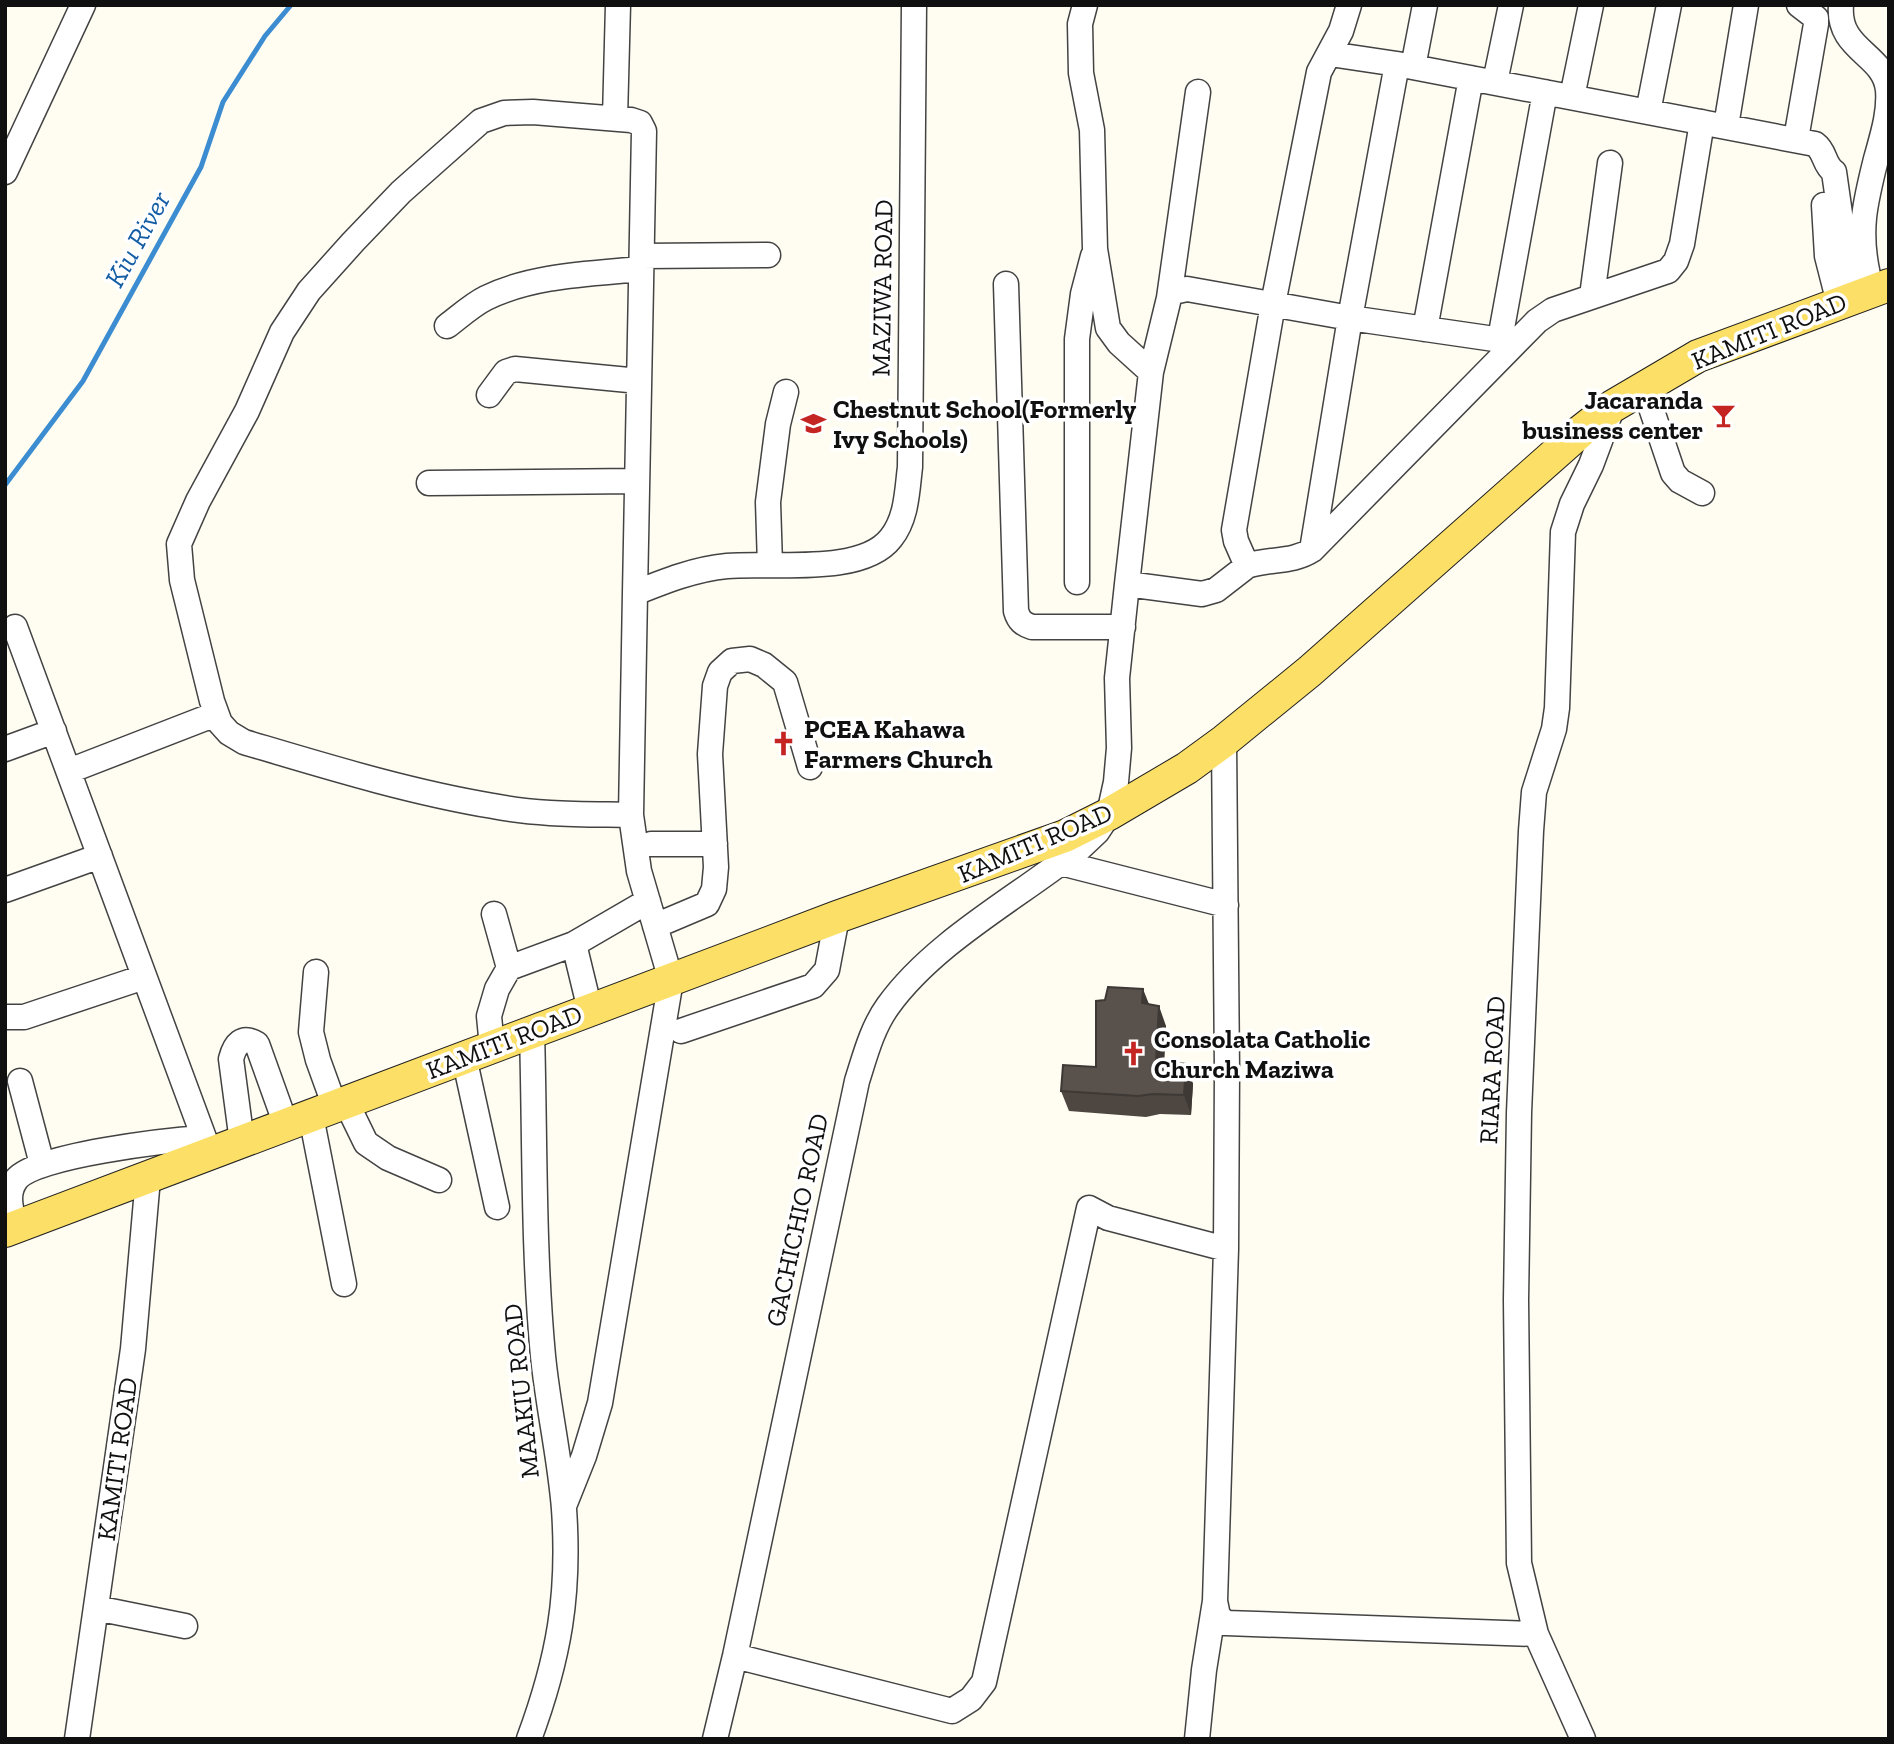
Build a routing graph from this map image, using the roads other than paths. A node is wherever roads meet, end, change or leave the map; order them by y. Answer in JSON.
{"nodes":[{"id":1,"x":83,"y":5,"type":"edge"},
{"id":2,"x":618,"y":5,"type":"edge"},
{"id":3,"x":914,"y":5,"type":"edge"},
{"id":4,"x":1085,"y":5,"type":"edge"},
{"id":5,"x":1349,"y":5,"type":"edge"},
{"id":6,"x":1425,"y":5,"type":"edge"},
{"id":7,"x":1511,"y":5,"type":"edge"},
{"id":8,"x":1591,"y":5,"type":"edge"},
{"id":9,"x":1669,"y":5,"type":"edge"},
{"id":10,"x":1746,"y":5,"type":"edge"},
{"id":11,"x":1799,"y":5,"type":"edge"},
{"id":12,"x":1841,"y":5,"type":"edge"},
{"id":13,"x":1330,"y":54,"type":"junction"},
{"id":14,"x":1405,"y":65,"type":"junction"},
{"id":15,"x":1483,"y":80,"type":"junction"},
{"id":16,"x":1198,"y":92,"type":"dead end"},
{"id":17,"x":1545,"y":92,"type":"junction"},
{"id":18,"x":1572,"y":97,"type":"junction"},
{"id":19,"x":1648,"y":112,"type":"junction"},
{"id":20,"x":615,"y":118,"type":"junction"},
{"id":21,"x":1702,"y":122,"type":"junction"},
{"id":22,"x":1726,"y":126,"type":"junction"},
{"id":23,"x":1796,"y":139,"type":"junction"},
{"id":24,"x":1610,"y":163,"type":"dead end"},
{"id":25,"x":5,"y":172,"type":"edge"},
{"id":26,"x":1095,"y":249,"type":"junction"},
{"id":27,"x":768,"y":256,"type":"dead end"},
{"id":28,"x":641,"y":262,"type":"junction"},
{"id":29,"x":1006,"y":284,"type":"dead end"},
{"id":30,"x":1864,"y":294,"type":"edge"},
{"id":31,"x":1592,"y":296,"type":"junction"},
{"id":32,"x":1169,"y":298,"type":"junction"},
{"id":33,"x":1273,"y":303,"type":"junction"},
{"id":34,"x":1350,"y":318,"type":"junction"},
{"id":35,"x":447,"y":326,"type":"dead end"},
{"id":36,"x":1425,"y":329,"type":"junction"},
{"id":37,"x":1508,"y":341,"type":"junction"},
{"id":38,"x":1151,"y":372,"type":"junction"},
{"id":39,"x":639,"y":381,"type":"junction"},
{"id":40,"x":1644,"y":387,"type":"junction"},
{"id":41,"x":786,"y":392,"type":"dead end"},
{"id":42,"x":489,"y":395,"type":"dead end"},
{"id":43,"x":1614,"y":406,"type":"junction"},
{"id":44,"x":637,"y":481,"type":"junction"},
{"id":45,"x":429,"y":483,"type":"dead end"},
{"id":46,"x":1702,"y":493,"type":"dead end"},
{"id":47,"x":1312,"y":550,"type":"junction"},
{"id":48,"x":770,"y":565,"type":"junction"},
{"id":49,"x":1247,"y":566,"type":"junction"},
{"id":50,"x":1076,"y":582,"type":"dead end"},
{"id":51,"x":1127,"y":584,"type":"junction"},
{"id":52,"x":635,"y":593,"type":"junction"},
{"id":53,"x":15,"y":627,"type":"dead end"},
{"id":54,"x":1123,"y":627,"type":"junction"},
{"id":55,"x":216,"y":714,"type":"junction"},
{"id":56,"x":54,"y":730,"type":"junction"},
{"id":57,"x":1224,"y":741,"type":"junction"},
{"id":58,"x":5,"y":749,"type":"edge"},
{"id":59,"x":810,"y":766,"type":"dead end"},
{"id":60,"x":69,"y":771,"type":"junction"},
{"id":61,"x":1109,"y":814,"type":"junction"},
{"id":62,"x":631,"y":815,"type":"junction"},
{"id":63,"x":651,"y":844,"type":"dead end"},
{"id":64,"x":715,"y":844,"type":"junction"},
{"id":65,"x":100,"y":856,"type":"junction"},
{"id":66,"x":1061,"y":863,"type":"junction"},
{"id":67,"x":5,"y":890,"type":"edge"},
{"id":68,"x":648,"y":901,"type":"junction"},
{"id":69,"x":1226,"y":905,"type":"junction"},
{"id":70,"x":494,"y":914,"type":"dead end"},
{"id":71,"x":837,"y":917,"type":"junction"},
{"id":72,"x":655,"y":926,"type":"junction"},
{"id":73,"x":574,"y":944,"type":"junction"},
{"id":74,"x":509,"y":968,"type":"junction"},
{"id":75,"x":316,"y":972,"type":"dead end"},
{"id":76,"x":144,"y":977,"type":"junction"},
{"id":77,"x":671,"y":980,"type":"junction"},
{"id":78,"x":590,"y":1010,"type":"junction"},
{"id":79,"x":5,"y":1017,"type":"edge"},
{"id":80,"x":681,"y":1031,"type":"dead end"},
{"id":81,"x":532,"y":1032,"type":"junction"},
{"id":82,"x":478,"y":1052,"type":"junction"},
{"id":83,"x":20,"y":1081,"type":"dead end"},
{"id":84,"x":319,"y":1112,"type":"junction"},
{"id":85,"x":242,"y":1142,"type":"junction"},
{"id":86,"x":207,"y":1146,"type":"junction"},
{"id":87,"x":42,"y":1164,"type":"junction"},
{"id":88,"x":148,"y":1178,"type":"junction"},
{"id":89,"x":439,"y":1180,"type":"dead end"},
{"id":90,"x":498,"y":1207,"type":"dead end"},
{"id":91,"x":10,"y":1229,"type":"edge"},
{"id":92,"x":1226,"y":1249,"type":"junction"},
{"id":93,"x":344,"y":1284,"type":"dead end"},
{"id":94,"x":564,"y":1506,"type":"junction"},
{"id":95,"x":1215,"y":1601,"type":"junction"},
{"id":96,"x":96,"y":1608,"type":"junction"},
{"id":97,"x":185,"y":1626,"type":"dead end"},
{"id":98,"x":1536,"y":1634,"type":"junction"},
{"id":99,"x":735,"y":1656,"type":"junction"},
{"id":100,"x":77,"y":1739,"type":"edge"},
{"id":101,"x":529,"y":1739,"type":"edge"},
{"id":102,"x":715,"y":1739,"type":"edge"},
{"id":103,"x":1197,"y":1739,"type":"edge"},
{"id":104,"x":1583,"y":1739,"type":"edge"}],
"edges":[{"from":1,"to":25,"type":"street"},
{"from":2,"to":20,"type":"street"},
{"from":3,"to":48,"type":"street","name":"MAZIWA ROAD"},
{"from":4,"to":26,"type":"street"},
{"from":5,"to":13,"type":"street"},
{"from":6,"to":14,"type":"street"},
{"from":7,"to":15,"type":"street"},
{"from":8,"to":18,"type":"street"},
{"from":9,"to":19,"type":"street"},
{"from":10,"to":22,"type":"street"},
{"from":11,"to":23,"type":"street"},
{"from":12,"to":30,"type":"street"},
{"from":13,"to":14,"type":"street"},
{"from":13,"to":33,"type":"street"},
{"from":14,"to":15,"type":"street"},
{"from":14,"to":34,"type":"street"},
{"from":15,"to":17,"type":"street"},
{"from":15,"to":36,"type":"street"},
{"from":16,"to":32,"type":"street"},
{"from":17,"to":18,"type":"street"},
{"from":17,"to":37,"type":"street"},
{"from":18,"to":19,"type":"street"},
{"from":19,"to":21,"type":"street"},
{"from":20,"to":28,"type":"street"},
{"from":20,"to":55,"type":"street"},
{"from":21,"to":22,"type":"street"},
{"from":21,"to":31,"type":"street"},
{"from":22,"to":23,"type":"street"},
{"from":23,"to":30,"type":"street"},
{"from":24,"to":31,"type":"street"},
{"from":26,"to":38,"type":"street"},
{"from":26,"to":50,"type":"street"},
{"from":27,"to":28,"type":"street"},
{"from":28,"to":35,"type":"street"},
{"from":28,"to":39,"type":"street"},
{"from":29,"to":54,"type":"street"},
{"from":30,"to":40,"type":"main road","name":"KAMITI ROAD"},
{"from":31,"to":37,"type":"street"},
{"from":32,"to":33,"type":"street"},
{"from":32,"to":38,"type":"street"},
{"from":33,"to":34,"type":"street"},
{"from":33,"to":49,"type":"street"},
{"from":34,"to":36,"type":"street"},
{"from":34,"to":47,"type":"street"},
{"from":36,"to":37,"type":"street"},
{"from":37,"to":47,"type":"street"},
{"from":38,"to":51,"type":"street"},
{"from":39,"to":42,"type":"street"},
{"from":39,"to":44,"type":"street"},
{"from":40,"to":43,"type":"main road","name":"KAMITI ROAD"},
{"from":40,"to":46,"type":"street"},
{"from":41,"to":48,"type":"street"},
{"from":43,"to":57,"type":"main road","name":"KAMITI ROAD"},
{"from":43,"to":98,"type":"street","name":"RIARA ROAD"},
{"from":44,"to":45,"type":"street"},
{"from":44,"to":52,"type":"street"},
{"from":47,"to":49,"type":"street"},
{"from":48,"to":52,"type":"street","name":"MAZIWA ROAD"},
{"from":49,"to":51,"type":"street"},
{"from":51,"to":54,"type":"street"},
{"from":52,"to":62,"type":"street"},
{"from":53,"to":56,"type":"street"},
{"from":54,"to":61,"type":"street"},
{"from":55,"to":60,"type":"street"},
{"from":55,"to":62,"type":"street"},
{"from":56,"to":58,"type":"street"},
{"from":56,"to":60,"type":"street"},
{"from":57,"to":61,"type":"main road","name":"KAMITI ROAD"},
{"from":57,"to":69,"type":"street"},
{"from":59,"to":64,"type":"street"},
{"from":60,"to":65,"type":"street"},
{"from":61,"to":66,"type":"street","name":"GACHICHIO ROAD"},
{"from":61,"to":71,"type":"main road","name":"KAMITI ROAD"},
{"from":62,"to":68,"type":"street"},
{"from":63,"to":64,"type":"street"},
{"from":64,"to":72,"type":"street"},
{"from":65,"to":67,"type":"street"},
{"from":65,"to":76,"type":"street"},
{"from":66,"to":69,"type":"street"},
{"from":66,"to":99,"type":"street","name":"GACHICHIO ROAD"},
{"from":68,"to":72,"type":"street"},
{"from":68,"to":73,"type":"street"},
{"from":69,"to":92,"type":"street"},
{"from":70,"to":74,"type":"street"},
{"from":71,"to":77,"type":"main road","name":"KAMITI ROAD"},
{"from":71,"to":80,"type":"street"},
{"from":72,"to":77,"type":"street"},
{"from":73,"to":74,"type":"street"},
{"from":73,"to":78,"type":"street"},
{"from":74,"to":82,"type":"street"},
{"from":75,"to":84,"type":"street"},
{"from":76,"to":79,"type":"street"},
{"from":76,"to":86,"type":"street"},
{"from":77,"to":78,"type":"main road","name":"KAMITI ROAD"},
{"from":77,"to":94,"type":"street"},
{"from":78,"to":81,"type":"main road","name":"KAMITI ROAD"},
{"from":81,"to":82,"type":"main road","name":"KAMITI ROAD"},
{"from":81,"to":94,"type":"street","name":"MAAKIU ROAD"},
{"from":82,"to":84,"type":"main road","name":"KAMITI ROAD"},
{"from":82,"to":90,"type":"street"},
{"from":83,"to":87,"type":"street"},
{"from":84,"to":85,"type":"main road","name":"KAMITI ROAD"},
{"from":84,"to":85,"type":"street"},
{"from":84,"to":89,"type":"street"},
{"from":84,"to":93,"type":"street"},
{"from":85,"to":86,"type":"main road","name":"KAMITI ROAD"},
{"from":86,"to":87,"type":"street"},
{"from":86,"to":88,"type":"main road","name":"KAMITI ROAD"},
{"from":87,"to":91,"type":"street"},
{"from":88,"to":91,"type":"main road","name":"KAMITI ROAD"},
{"from":88,"to":96,"type":"street","name":"KAMITI ROAD"},
{"from":92,"to":95,"type":"street"},
{"from":92,"to":99,"type":"street"},
{"from":94,"to":101,"type":"street","name":"MAAKIU ROAD"},
{"from":95,"to":98,"type":"street"},
{"from":95,"to":103,"type":"street"},
{"from":96,"to":97,"type":"street"},
{"from":96,"to":100,"type":"street","name":"KAMITI ROAD"},
{"from":98,"to":104,"type":"street","name":"RIARA ROAD"},
{"from":99,"to":102,"type":"street","name":"GACHICHIO ROAD"}]}
